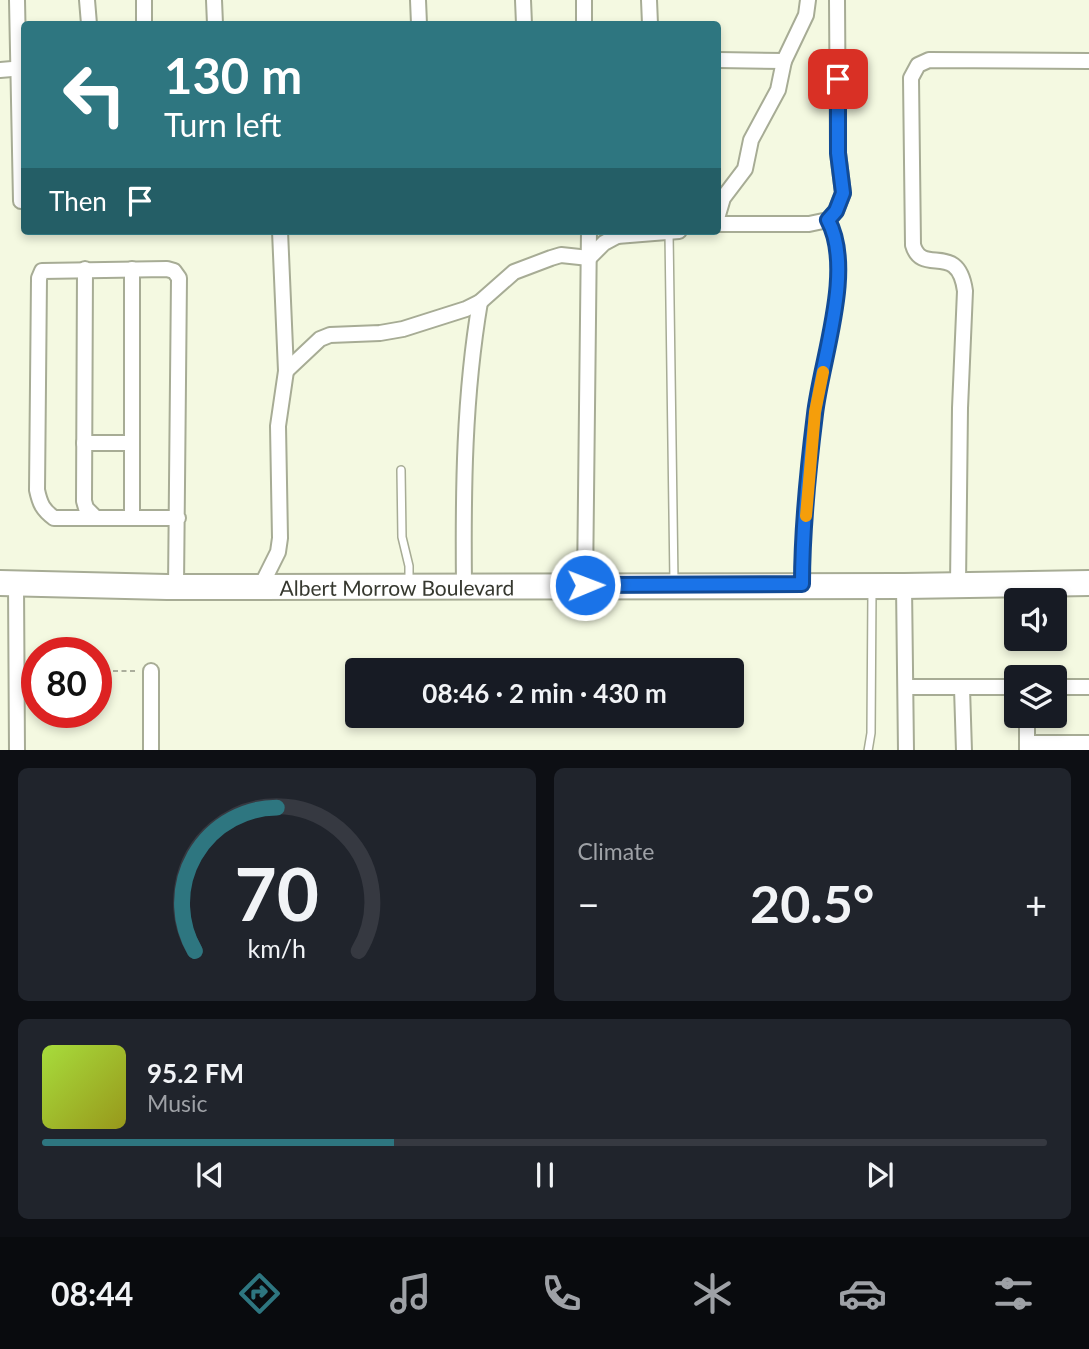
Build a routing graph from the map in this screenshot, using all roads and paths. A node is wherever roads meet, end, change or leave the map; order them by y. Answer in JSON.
{"nodes":[{"id":1,"x":17,"y":0,"type":"edge"},
{"id":2,"x":87,"y":0,"type":"edge"},
{"id":3,"x":144,"y":0,"type":"edge"},
{"id":4,"x":214,"y":0,"type":"edge"},
{"id":5,"x":418,"y":0,"type":"edge"},
{"id":6,"x":523,"y":0,"type":"edge"},
{"id":7,"x":584,"y":0,"type":"edge"},
{"id":8,"x":649,"y":0,"type":"edge"},
{"id":9,"x":808,"y":0,"type":"edge"},
{"id":10,"x":837,"y":0,"type":"edge"},
{"id":11,"x":89,"y":21,"type":"edge"},
{"id":12,"x":144,"y":21,"type":"edge"},
{"id":13,"x":215,"y":21,"type":"edge"},
{"id":14,"x":419,"y":21,"type":"edge"},
{"id":15,"x":524,"y":21,"type":"edge"},
{"id":16,"x":583,"y":21,"type":"edge"},
{"id":17,"x":650,"y":21,"type":"edge"},
{"id":18,"x":21,"y":54,"type":"edge"},
{"id":19,"x":721,"y":60,"type":"edge"},
{"id":20,"x":784,"y":61,"type":"junction"},
{"id":21,"x":1089,"y":61,"type":"edge"},
{"id":22,"x":21,"y":68,"type":"edge"},
{"id":23,"x":0,"y":70,"type":"edge"},
{"id":24,"x":721,"y":205,"type":"edge"},
{"id":25,"x":828,"y":220,"type":"junction"},
{"id":26,"x":721,"y":224,"type":"edge"},
{"id":27,"x":275,"y":235,"type":"edge"},
{"id":28,"x":280,"y":235,"type":"edge"},
{"id":29,"x":589,"y":235,"type":"edge"},
{"id":30,"x":613,"y":235,"type":"edge"},
{"id":31,"x":674,"y":235,"type":"edge"},
{"id":32,"x":281,"y":247,"type":"junction"},
{"id":33,"x":589,"y":258,"type":"junction"},
{"id":34,"x":132,"y":269,"type":"junction"},
{"id":35,"x":85,"y":270,"type":"junction"},
{"id":36,"x":480,"y":302,"type":"junction"},
{"id":37,"x":286,"y":371,"type":"junction"},
{"id":38,"x":84,"y":443,"type":"junction"},
{"id":39,"x":131,"y":443,"type":"junction"},
{"id":40,"x":401,"y":470,"type":"dead end"},
{"id":41,"x":95,"y":517,"type":"junction"},
{"id":42,"x":132,"y":518,"type":"junction"},
{"id":43,"x":178,"y":518,"type":"junction"},
{"id":44,"x":1089,"y":583,"type":"edge"},
{"id":45,"x":8,"y":584,"type":"edge"},
{"id":46,"x":674,"y":584,"type":"junction"},
{"id":47,"x":802,"y":584,"type":"junction"},
{"id":48,"x":958,"y":584,"type":"junction"},
{"id":49,"x":409,"y":585,"type":"junction"},
{"id":50,"x":464,"y":585,"type":"junction"},
{"id":51,"x":585,"y":585,"type":"junction"},
{"id":52,"x":872,"y":585,"type":"junction"},
{"id":53,"x":261,"y":586,"type":"junction"},
{"id":54,"x":904,"y":586,"type":"junction"},
{"id":55,"x":176,"y":587,"type":"junction"},
{"id":56,"x":112,"y":671,"type":"edge"},
{"id":57,"x":151,"y":671,"type":"joint"},
{"id":58,"x":906,"y":687,"type":"junction"},
{"id":59,"x":1004,"y":687,"type":"edge"},
{"id":60,"x":1067,"y":687,"type":"edge"},
{"id":61,"x":1089,"y":687,"type":"edge"},
{"id":62,"x":962,"y":688,"type":"junction"},
{"id":63,"x":1027,"y":728,"type":"edge"},
{"id":64,"x":1089,"y":743,"type":"edge"},
{"id":65,"x":1027,"y":747,"type":"edge"},
{"id":66,"x":17,"y":750,"type":"edge"},
{"id":67,"x":151,"y":750,"type":"edge"},
{"id":68,"x":869,"y":750,"type":"edge"},
{"id":69,"x":906,"y":750,"type":"edge"},
{"id":70,"x":964,"y":750,"type":"edge"}],
"edges":[{"from":1,"to":18,"type":"street"},
{"from":2,"to":11,"type":"street"},
{"from":3,"to":12,"type":"street"},
{"from":4,"to":13,"type":"street"},
{"from":5,"to":14,"type":"street"},
{"from":6,"to":15,"type":"street"},
{"from":7,"to":16,"type":"street"},
{"from":8,"to":17,"type":"street"},
{"from":9,"to":20,"type":"street"},
{"from":10,"to":25,"type":"street"},
{"from":19,"to":20,"type":"street"},
{"from":20,"to":24,"type":"street"},
{"from":21,"to":48,"type":"street"},
{"from":22,"to":23,"type":"street"},
{"from":25,"to":26,"type":"street"},
{"from":25,"to":47,"type":"lane"},
{"from":27,"to":32,"type":"street"},
{"from":28,"to":32,"type":"street"},
{"from":29,"to":33,"type":"street"},
{"from":30,"to":33,"type":"street"},
{"from":31,"to":46,"type":"lane"},
{"from":32,"to":37,"type":"street"},
{"from":33,"to":36,"type":"street"},
{"from":33,"to":51,"type":"street"},
{"from":34,"to":35,"type":"street"},
{"from":34,"to":39,"type":"street"},
{"from":34,"to":43,"type":"street"},
{"from":35,"to":38,"type":"street"},
{"from":35,"to":41,"type":"street"},
{"from":36,"to":37,"type":"street"},
{"from":36,"to":50,"type":"street"},
{"from":37,"to":53,"type":"street"},
{"from":38,"to":39,"type":"street"},
{"from":38,"to":41,"type":"street"},
{"from":39,"to":42,"type":"street"},
{"from":40,"to":49,"type":"lane"},
{"from":41,"to":42,"type":"street"},
{"from":42,"to":43,"type":"street"},
{"from":43,"to":55,"type":"street"},
{"from":44,"to":48,"type":"highway","name":"Albert Morrow Boulevard"},
{"from":45,"to":55,"type":"highway","name":"Albert Morrow Boulevard"},
{"from":45,"to":66,"type":"street"},
{"from":46,"to":47,"type":"highway","name":"Albert Morrow Boulevard"},
{"from":46,"to":51,"type":"highway","name":"Albert Morrow Boulevard"},
{"from":47,"to":52,"type":"highway","name":"Albert Morrow Boulevard"},
{"from":48,"to":54,"type":"highway","name":"Albert Morrow Boulevard"},
{"from":49,"to":50,"type":"highway","name":"Albert Morrow Boulevard"},
{"from":49,"to":53,"type":"highway","name":"Albert Morrow Boulevard"},
{"from":50,"to":51,"type":"highway","name":"Albert Morrow Boulevard"},
{"from":52,"to":54,"type":"highway","name":"Albert Morrow Boulevard"},
{"from":52,"to":68,"type":"lane"},
{"from":53,"to":55,"type":"highway","name":"Albert Morrow Boulevard"},
{"from":54,"to":58,"type":"street"},
{"from":56,"to":57,"type":"path"},
{"from":57,"to":67,"type":"street"},
{"from":58,"to":62,"type":"street"},
{"from":58,"to":69,"type":"street"},
{"from":59,"to":62,"type":"street"},
{"from":60,"to":61,"type":"street"},
{"from":62,"to":70,"type":"street"},
{"from":63,"to":65,"type":"street"},
{"from":64,"to":65,"type":"street"}]}
